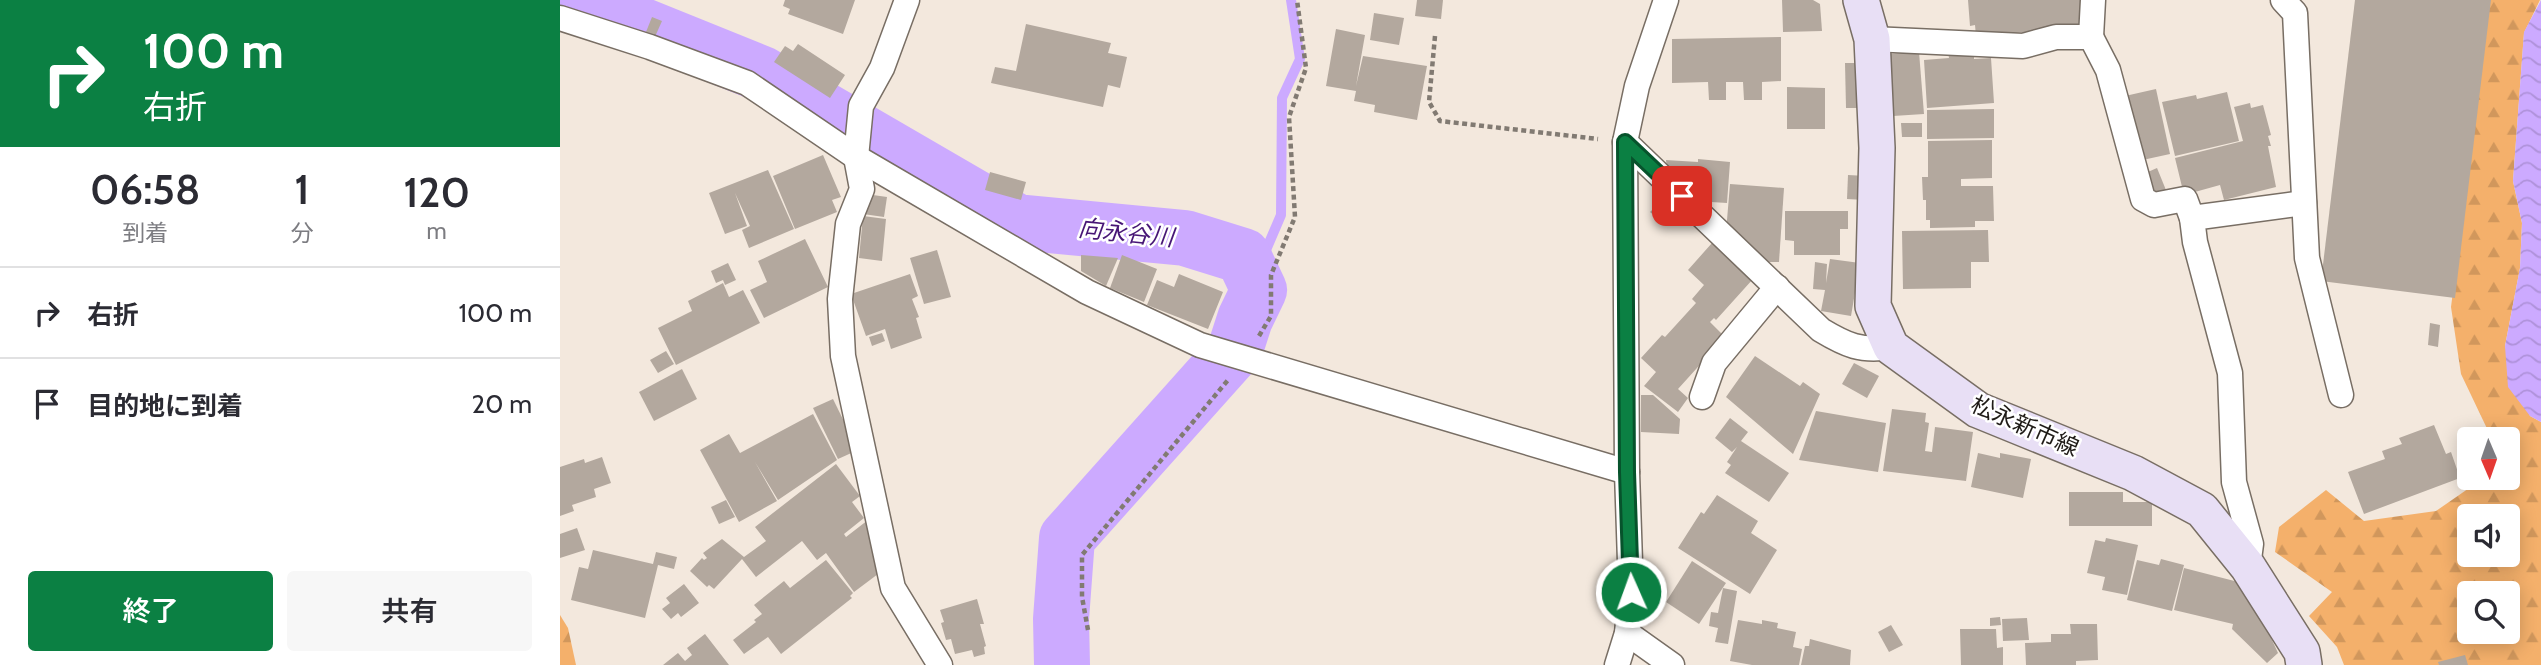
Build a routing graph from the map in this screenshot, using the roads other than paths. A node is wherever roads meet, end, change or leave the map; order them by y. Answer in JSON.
{"nodes":[{"id":1,"x":907,"y":0,"type":"edge"},
{"id":2,"x":1666,"y":0,"type":"edge"},
{"id":3,"x":1861,"y":0,"type":"edge"},
{"id":4,"x":2093,"y":0,"type":"edge"},
{"id":5,"x":2283,"y":0,"type":"edge"},
{"id":6,"x":560,"y":18,"type":"edge"},
{"id":7,"x":2091,"y":37,"type":"junction"},
{"id":8,"x":1872,"y":39,"type":"junction"},
{"id":9,"x":1625,"y":142,"type":"junction"},
{"id":10,"x":856,"y":157,"type":"junction"},
{"id":11,"x":2304,"y":203,"type":"junction"},
{"id":12,"x":2192,"y":218,"type":"junction"},
{"id":13,"x":1777,"y":287,"type":"junction"},
{"id":14,"x":1891,"y":347,"type":"junction"},
{"id":15,"x":2342,"y":394,"type":"dead end"},
{"id":16,"x":1702,"y":397,"type":"dead end"},
{"id":17,"x":1627,"y":472,"type":"junction"},
{"id":18,"x":2248,"y":567,"type":"junction"},
{"id":19,"x":1627,"y":633,"type":"junction"},
{"id":20,"x":940,"y":665,"type":"edge"},
{"id":21,"x":1617,"y":665,"type":"edge"},
{"id":22,"x":1672,"y":665,"type":"edge"},
{"id":23,"x":2304,"y":665,"type":"edge"}],
"edges":[{"from":1,"to":10,"type":"street"},
{"from":2,"to":9,"type":"street"},
{"from":3,"to":8,"type":"main road"},
{"from":4,"to":7,"type":"street"},
{"from":5,"to":11,"type":"street"},
{"from":6,"to":10,"type":"street"},
{"from":7,"to":8,"type":"street"},
{"from":7,"to":12,"type":"street"},
{"from":8,"to":14,"type":"main road"},
{"from":9,"to":13,"type":"street"},
{"from":9,"to":17,"type":"street"},
{"from":10,"to":17,"type":"street"},
{"from":10,"to":20,"type":"street"},
{"from":11,"to":12,"type":"street"},
{"from":11,"to":15,"type":"street"},
{"from":12,"to":18,"type":"street"},
{"from":13,"to":14,"type":"street"},
{"from":13,"to":16,"type":"street"},
{"from":14,"to":18,"type":"main road","name":"松永新市線"},
{"from":17,"to":19,"type":"street"},
{"from":18,"to":23,"type":"main road","name":"松永新市線"},
{"from":19,"to":21,"type":"street"},
{"from":19,"to":22,"type":"street"}]}
